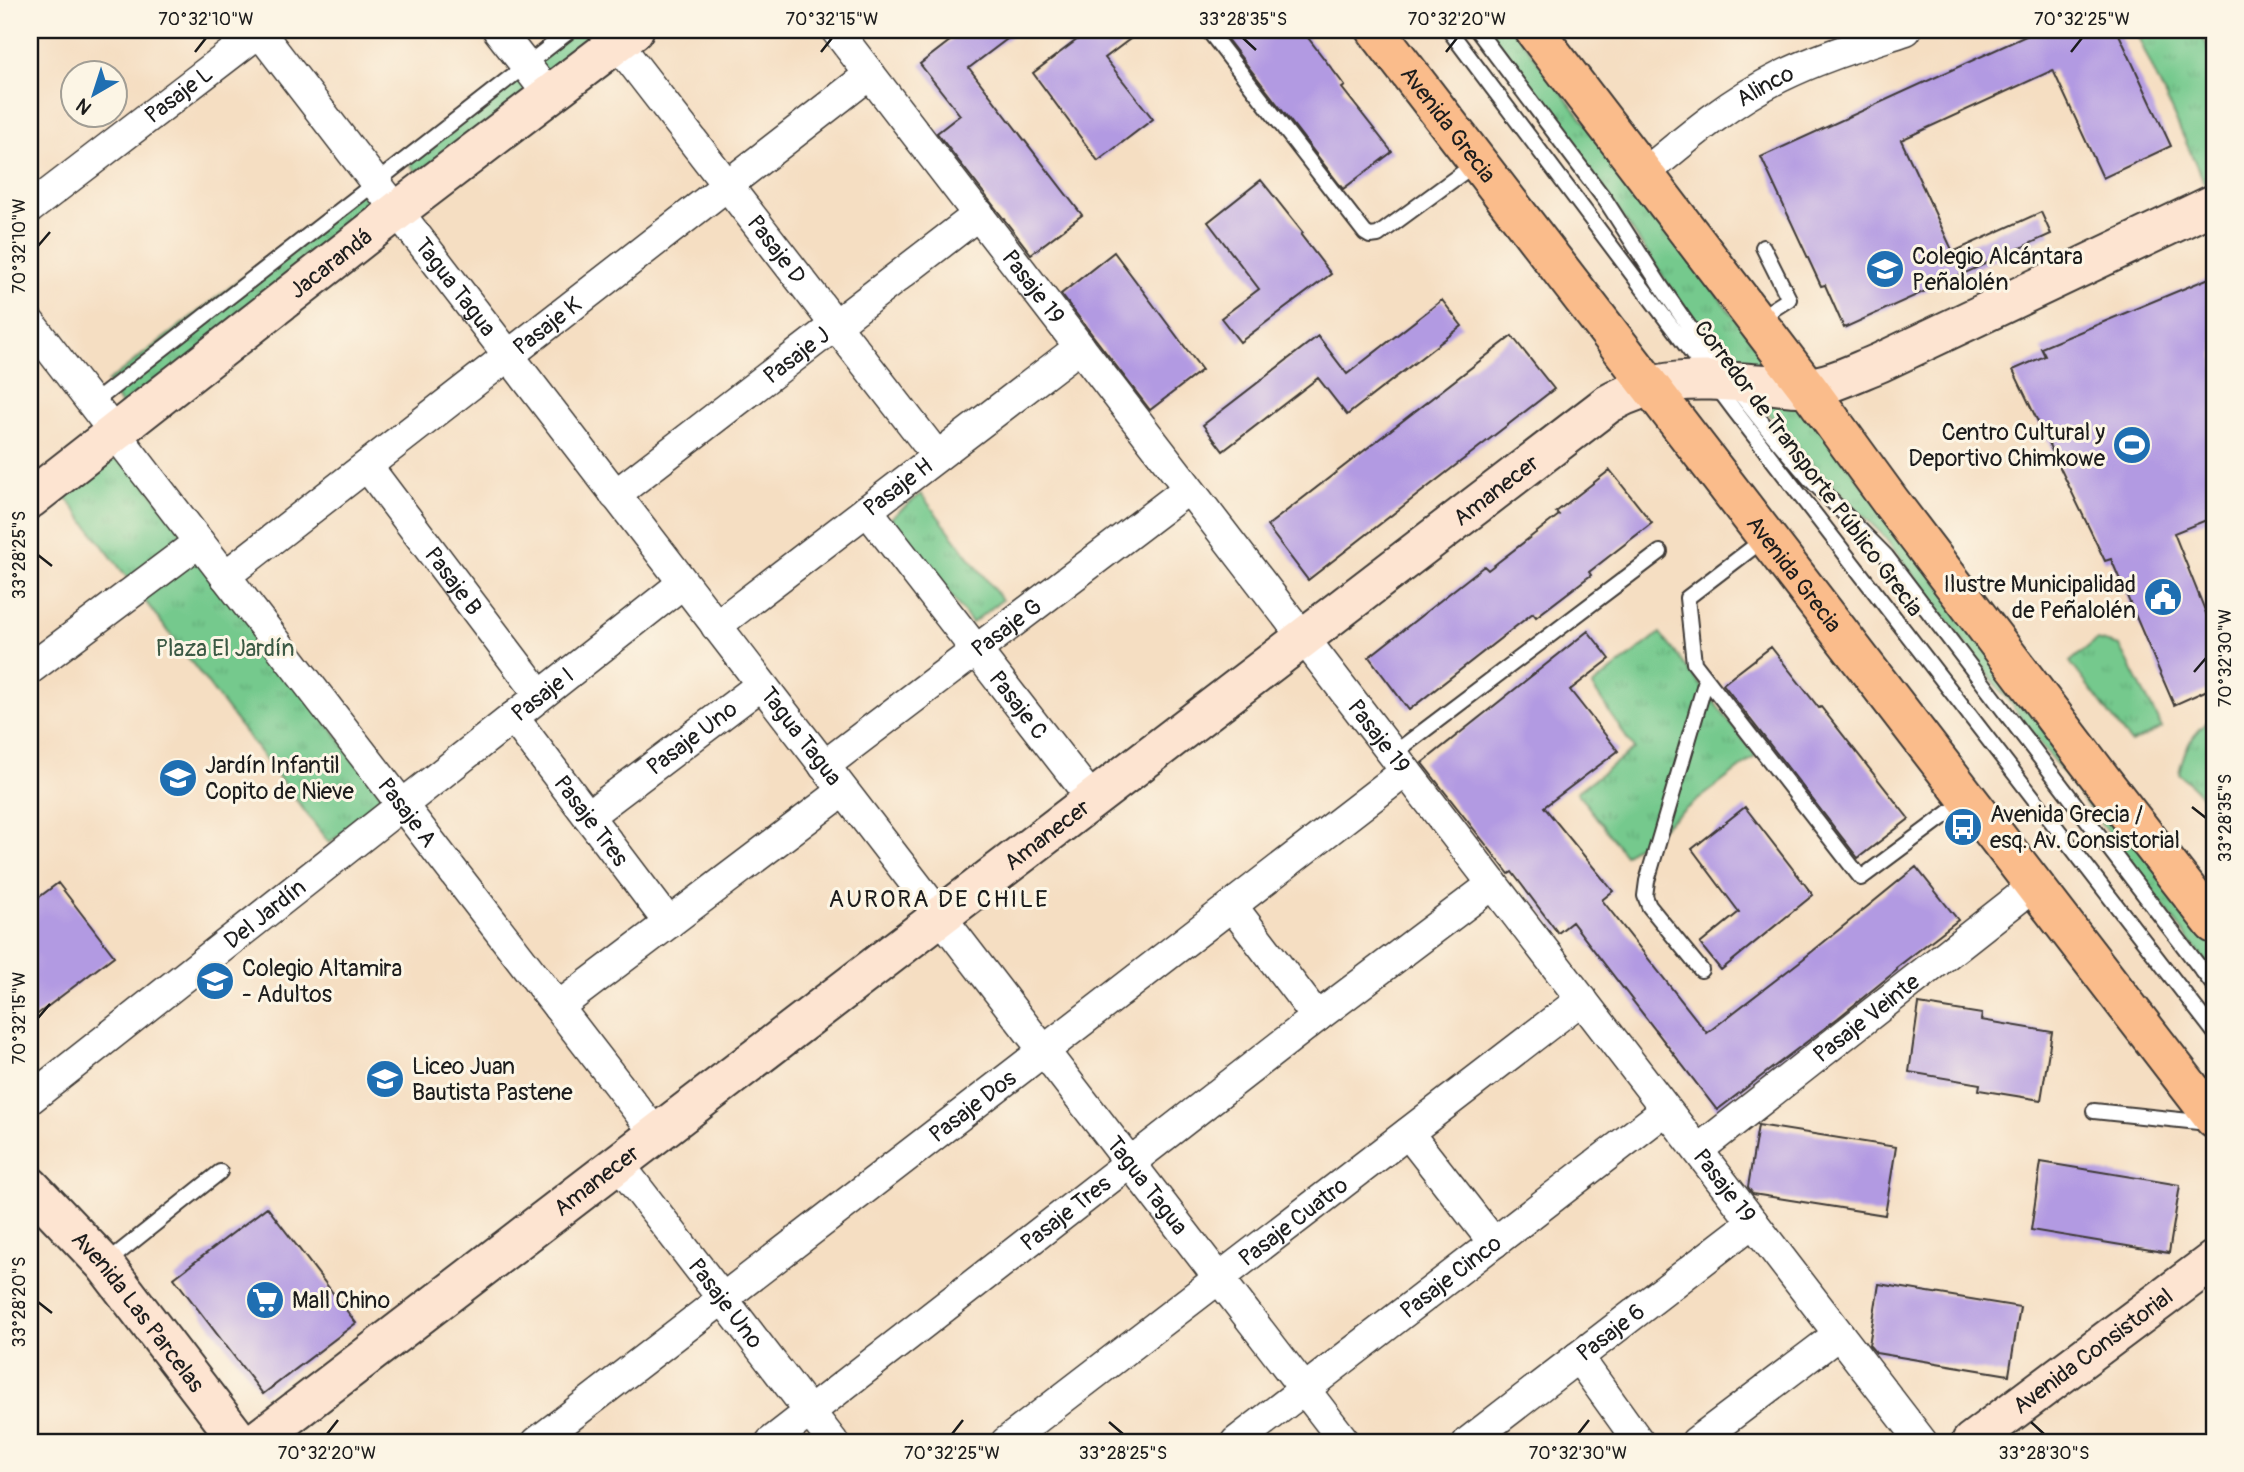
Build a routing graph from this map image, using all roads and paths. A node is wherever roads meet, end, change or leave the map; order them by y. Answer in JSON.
{"nodes":[{"id":1,"x":259,"y":30,"type":"edge"},
{"id":2,"x":498,"y":30,"type":"edge"},
{"id":3,"x":571,"y":30,"type":"edge"},
{"id":4,"x":836,"y":30,"type":"edge"},
{"id":5,"x":1208,"y":30,"type":"edge"},
{"id":6,"x":1376,"y":30,"type":"edge"},
{"id":7,"x":1449,"y":30,"type":"edge"},
{"id":8,"x":1477,"y":30,"type":"edge"},
{"id":9,"x":1906,"y":30,"type":"edge"},
{"id":10,"x":1540,"y":32,"type":"edge"},
{"id":11,"x":625,"y":36,"type":"edge"},
{"id":12,"x":526,"y":65,"type":"junction"},
{"id":13,"x":870,"y":74,"type":"junction"},
{"id":14,"x":549,"y":95,"type":"junction"},
{"id":15,"x":1477,"y":162,"type":"junction"},
{"id":16,"x":1644,"y":174,"type":"junction"},
{"id":17,"x":727,"y":186,"type":"junction"},
{"id":18,"x":386,"y":197,"type":"junction"},
{"id":19,"x":2214,"y":204,"type":"edge"},
{"id":20,"x":30,"y":208,"type":"edge"},
{"id":21,"x":979,"y":214,"type":"junction"},
{"id":22,"x":1763,"y":247,"type":"dead end"},
{"id":23,"x":1756,"y":320,"type":"junction"},
{"id":24,"x":30,"y":323,"type":"edge"},
{"id":25,"x":835,"y":325,"type":"junction"},
{"id":26,"x":1080,"y":346,"type":"junction"},
{"id":27,"x":509,"y":356,"type":"junction"},
{"id":28,"x":1721,"y":381,"type":"junction"},
{"id":29,"x":1648,"y":386,"type":"junction"},
{"id":30,"x":1807,"y":387,"type":"junction"},
{"id":31,"x":92,"y":404,"type":"junction"},
{"id":32,"x":116,"y":434,"type":"junction"},
{"id":33,"x":937,"y":456,"type":"junction"},
{"id":34,"x":367,"y":466,"type":"junction"},
{"id":35,"x":1188,"y":489,"type":"junction"},
{"id":36,"x":615,"y":495,"type":"junction"},
{"id":37,"x":30,"y":499,"type":"edge"},
{"id":38,"x":867,"y":510,"type":"junction"},
{"id":39,"x":1766,"y":537,"type":"junction"},
{"id":40,"x":199,"y":542,"type":"junction"},
{"id":41,"x":1660,"y":552,"type":"dead end"},
{"id":42,"x":225,"y":576,"type":"junction"},
{"id":43,"x":683,"y":583,"type":"junction"},
{"id":44,"x":716,"y":626,"type":"junction"},
{"id":45,"x":1302,"y":638,"type":"junction"},
{"id":46,"x":976,"y":650,"type":"junction"},
{"id":47,"x":30,"y":668,"type":"edge"},
{"id":48,"x":1706,"y":680,"type":"junction"},
{"id":49,"x":761,"y":685,"type":"junction"},
{"id":50,"x":540,"y":695,"type":"junction"},
{"id":51,"x":513,"y":717,"type":"junction"},
{"id":52,"x":1400,"y":763,"type":"junction"},
{"id":53,"x":824,"y":766,"type":"junction"},
{"id":54,"x":843,"y":791,"type":"junction"},
{"id":55,"x":1968,"y":798,"type":"junction"},
{"id":56,"x":1093,"y":799,"type":"junction"},
{"id":57,"x":401,"y":804,"type":"junction"},
{"id":58,"x":588,"y":816,"type":"junction"},
{"id":59,"x":1493,"y":884,"type":"junction"},
{"id":60,"x":2035,"y":885,"type":"junction"},
{"id":61,"x":1232,"y":906,"type":"junction"},
{"id":62,"x":939,"y":916,"type":"junction"},
{"id":63,"x":669,"y":923,"type":"junction"},
{"id":64,"x":2214,"y":924,"type":"edge"},
{"id":65,"x":1701,"y":970,"type":"dead end"},
{"id":66,"x":2214,"y":986,"type":"edge"},
{"id":67,"x":1582,"y":999,"type":"junction"},
{"id":68,"x":558,"y":1007,"type":"junction"},
{"id":69,"x":1317,"y":1017,"type":"junction"},
{"id":70,"x":2214,"y":1032,"type":"edge"},
{"id":71,"x":1044,"y":1051,"type":"junction"},
{"id":72,"x":30,"y":1099,"type":"edge"},
{"id":73,"x":1667,"y":1110,"type":"junction"},
{"id":74,"x":2094,"y":1111,"type":"dead end"},
{"id":75,"x":2214,"y":1121,"type":"edge"},
{"id":76,"x":1408,"y":1133,"type":"junction"},
{"id":77,"x":656,"y":1134,"type":"junction"},
{"id":78,"x":1698,"y":1150,"type":"junction"},
{"id":79,"x":618,"y":1163,"type":"junction"},
{"id":80,"x":1130,"y":1164,"type":"junction"},
{"id":81,"x":220,"y":1172,"type":"dead end"},
{"id":82,"x":30,"y":1186,"type":"edge"},
{"id":83,"x":1753,"y":1222,"type":"junction"},
{"id":84,"x":1494,"y":1243,"type":"junction"},
{"id":85,"x":2214,"y":1260,"type":"edge"},
{"id":86,"x":104,"y":1264,"type":"junction"},
{"id":87,"x":1219,"y":1279,"type":"junction"},
{"id":88,"x":723,"y":1299,"type":"junction"},
{"id":89,"x":1839,"y":1334,"type":"junction"},
{"id":90,"x":1578,"y":1357,"type":"junction"},
{"id":91,"x":1304,"y":1389,"type":"junction"},
{"id":92,"x":810,"y":1412,"type":"junction"},
{"id":93,"x":240,"y":1442,"type":"edge"},
{"id":94,"x":255,"y":1442,"type":"edge"},
{"id":95,"x":537,"y":1442,"type":"edge"},
{"id":96,"x":771,"y":1442,"type":"edge"},
{"id":97,"x":833,"y":1442,"type":"edge"},
{"id":98,"x":1006,"y":1442,"type":"edge"},
{"id":99,"x":1236,"y":1442,"type":"edge"},
{"id":100,"x":1345,"y":1442,"type":"edge"},
{"id":101,"x":1468,"y":1442,"type":"edge"},
{"id":102,"x":1639,"y":1442,"type":"edge"},
{"id":103,"x":1696,"y":1442,"type":"edge"},
{"id":104,"x":1923,"y":1442,"type":"edge"},
{"id":105,"x":1971,"y":1442,"type":"edge"}],
"edges":[{"from":1,"to":18,"type":"street","name":"Tagua Tagua"},
{"from":1,"to":20,"type":"street","name":"Pasaje L"},
{"from":2,"to":12,"type":"street"},
{"from":3,"to":12,"type":"lane"},
{"from":4,"to":13,"type":"street","name":"Pasaje 19"},
{"from":5,"to":15,"type":"lane"},
{"from":6,"to":15,"type":"main road","name":"Avenida Grecia"},
{"from":7,"to":28,"type":"lane","name":"Corredor de Transporte Público Grecia"},
{"from":8,"to":28,"type":"lane","name":"Corredor de Transporte Público Grecia"},
{"from":9,"to":16,"type":"street","name":"Alinco"},
{"from":10,"to":16,"type":"main road"},
{"from":11,"to":14,"type":"street","name":"Jacarandá"},
{"from":11,"to":17,"type":"street","name":"Pasaje D"},
{"from":12,"to":14,"type":"street"},
{"from":12,"to":18,"type":"lane"},
{"from":13,"to":17,"type":"street","name":"Pasaje K"},
{"from":13,"to":21,"type":"street","name":"Pasaje 19"},
{"from":14,"to":18,"type":"street","name":"Jacarandá"},
{"from":15,"to":29,"type":"main road","name":"Avenida Grecia"},
{"from":16,"to":23,"type":"main road"},
{"from":17,"to":25,"type":"street","name":"Pasaje D"},
{"from":17,"to":27,"type":"street","name":"Pasaje K"},
{"from":18,"to":27,"type":"street","name":"Tagua Tagua"},
{"from":18,"to":31,"type":"lane"},
{"from":18,"to":32,"type":"street","name":"Jacarandá"},
{"from":19,"to":30,"type":"street","name":"Amanecer"},
{"from":21,"to":25,"type":"street","name":"Pasaje J"},
{"from":21,"to":26,"type":"street","name":"Pasaje 19"},
{"from":22,"to":23,"type":"lane"},
{"from":23,"to":30,"type":"main road"},
{"from":24,"to":31,"type":"street","name":"Pasaje A"},
{"from":25,"to":33,"type":"street","name":"Pasaje D"},
{"from":25,"to":36,"type":"street","name":"Pasaje J"},
{"from":26,"to":33,"type":"street","name":"Pasaje H"},
{"from":26,"to":35,"type":"street","name":"Pasaje 19"},
{"from":27,"to":34,"type":"street","name":"Pasaje K"},
{"from":27,"to":36,"type":"street","name":"Tagua Tagua"},
{"from":28,"to":29,"type":"street","name":"Amanecer"},
{"from":28,"to":30,"type":"street","name":"Amanecer"},
{"from":28,"to":66,"type":"lane","name":"Corredor de Transporte Público Grecia"},
{"from":28,"to":70,"type":"lane","name":"Corredor de Transporte Público Grecia"},
{"from":29,"to":39,"type":"main road","name":"Avenida Grecia"},
{"from":29,"to":45,"type":"street","name":"Amanecer"},
{"from":30,"to":64,"type":"main road"},
{"from":31,"to":32,"type":"street","name":"Pasaje A"},
{"from":32,"to":37,"type":"street","name":"Jacarandá"},
{"from":32,"to":40,"type":"street","name":"Pasaje A"},
{"from":33,"to":38,"type":"street","name":"Pasaje H"},
{"from":34,"to":42,"type":"street","name":"Pasaje K"},
{"from":34,"to":50,"type":"street","name":"Pasaje B"},
{"from":35,"to":45,"type":"street","name":"Pasaje 19"},
{"from":35,"to":46,"type":"street","name":"Pasaje G"},
{"from":36,"to":43,"type":"street","name":"Tagua Tagua"},
{"from":38,"to":44,"type":"street","name":"Pasaje H"},
{"from":38,"to":46,"type":"street","name":"Pasaje C"},
{"from":39,"to":48,"type":"lane"},
{"from":39,"to":55,"type":"main road","name":"Avenida Grecia"},
{"from":40,"to":42,"type":"street","name":"Pasaje A"},
{"from":40,"to":47,"type":"street"},
{"from":41,"to":52,"type":"lane"},
{"from":42,"to":57,"type":"street","name":"Pasaje A"},
{"from":43,"to":44,"type":"street","name":"Tagua Tagua"},
{"from":43,"to":50,"type":"street","name":"Pasaje I"},
{"from":44,"to":49,"type":"street","name":"Tagua Tagua"},
{"from":45,"to":52,"type":"street","name":"Pasaje 19"},
{"from":45,"to":56,"type":"street","name":"Amanecer"},
{"from":46,"to":53,"type":"street","name":"Pasaje G"},
{"from":46,"to":56,"type":"street","name":"Pasaje C"},
{"from":48,"to":55,"type":"lane"},
{"from":48,"to":65,"type":"lane"},
{"from":49,"to":53,"type":"street","name":"Tagua Tagua"},
{"from":49,"to":58,"type":"street","name":"Pasaje Uno"},
{"from":50,"to":51,"type":"street","name":"Pasaje I"},
{"from":51,"to":57,"type":"street","name":"Pasaje I"},
{"from":51,"to":58,"type":"street","name":"Pasaje Tres"},
{"from":52,"to":59,"type":"street","name":"Pasaje 19"},
{"from":52,"to":61,"type":"street","name":"Pasaje Dos"},
{"from":53,"to":54,"type":"street","name":"Tagua Tagua"},
{"from":54,"to":62,"type":"street","name":"Tagua Tagua"},
{"from":54,"to":63,"type":"street"},
{"from":55,"to":60,"type":"main road","name":"Avenida Grecia"},
{"from":56,"to":62,"type":"street","name":"Amanecer"},
{"from":57,"to":68,"type":"street","name":"Pasaje A"},
{"from":57,"to":72,"type":"street","name":"Del Jardín"},
{"from":58,"to":63,"type":"street","name":"Pasaje Tres"},
{"from":59,"to":67,"type":"street","name":"Pasaje 19"},
{"from":59,"to":69,"type":"street","name":"Pasaje Tres"},
{"from":60,"to":75,"type":"main road","name":"Avenida Grecia"},
{"from":60,"to":78,"type":"street","name":"Pasaje Veinte"},
{"from":61,"to":69,"type":"street"},
{"from":61,"to":71,"type":"street","name":"Pasaje Dos"},
{"from":62,"to":71,"type":"street","name":"Tagua Tagua"},
{"from":62,"to":77,"type":"street","name":"Amanecer"},
{"from":63,"to":68,"type":"street"},
{"from":67,"to":73,"type":"street","name":"Pasaje 19"},
{"from":67,"to":76,"type":"street","name":"Pasaje Cuatro"},
{"from":68,"to":77,"type":"street","name":"Pasaje A"},
{"from":69,"to":80,"type":"street","name":"Pasaje Tres"},
{"from":71,"to":80,"type":"street","name":"Tagua Tagua"},
{"from":71,"to":88,"type":"street","name":"Pasaje Dos"},
{"from":73,"to":78,"type":"street","name":"Pasaje 19"},
{"from":73,"to":84,"type":"street","name":"Pasaje Cinco"},
{"from":74,"to":75,"type":"lane"},
{"from":76,"to":84,"type":"street"},
{"from":76,"to":87,"type":"street","name":"Pasaje Cuatro"},
{"from":77,"to":79,"type":"street","name":"Amanecer"},
{"from":78,"to":83,"type":"street","name":"Pasaje 19"},
{"from":79,"to":88,"type":"street","name":"Pasaje Uno"},
{"from":79,"to":94,"type":"street","name":"Amanecer"},
{"from":80,"to":87,"type":"street","name":"Tagua Tagua"},
{"from":80,"to":92,"type":"street","name":"Pasaje Tres"},
{"from":81,"to":86,"type":"lane"},
{"from":82,"to":86,"type":"street","name":"Avenida Las Parcelas"},
{"from":83,"to":89,"type":"street","name":"Pasaje 19"},
{"from":83,"to":90,"type":"street","name":"Pasaje 6"},
{"from":84,"to":91,"type":"street","name":"Pasaje Cinco"},
{"from":85,"to":105,"type":"street","name":"Avenida Consistorial"},
{"from":86,"to":93,"type":"street","name":"Avenida Las Parcelas"},
{"from":87,"to":91,"type":"street","name":"Tagua Tagua"},
{"from":87,"to":98,"type":"street","name":"Pasaje Cuatro"},
{"from":88,"to":92,"type":"street","name":"Pasaje Uno"},
{"from":88,"to":95,"type":"street","name":"Pasaje Dos"},
{"from":89,"to":103,"type":"street"},
{"from":89,"to":104,"type":"street","name":"Pasaje 19"},
{"from":90,"to":101,"type":"street","name":"Pasaje 6"},
{"from":90,"to":102,"type":"street"},
{"from":91,"to":99,"type":"street","name":"Pasaje Cinco"},
{"from":91,"to":100,"type":"street","name":"Tagua Tagua"},
{"from":92,"to":96,"type":"street","name":"Pasaje Tres"},
{"from":92,"to":97,"type":"street","name":"Pasaje Uno"}]}
